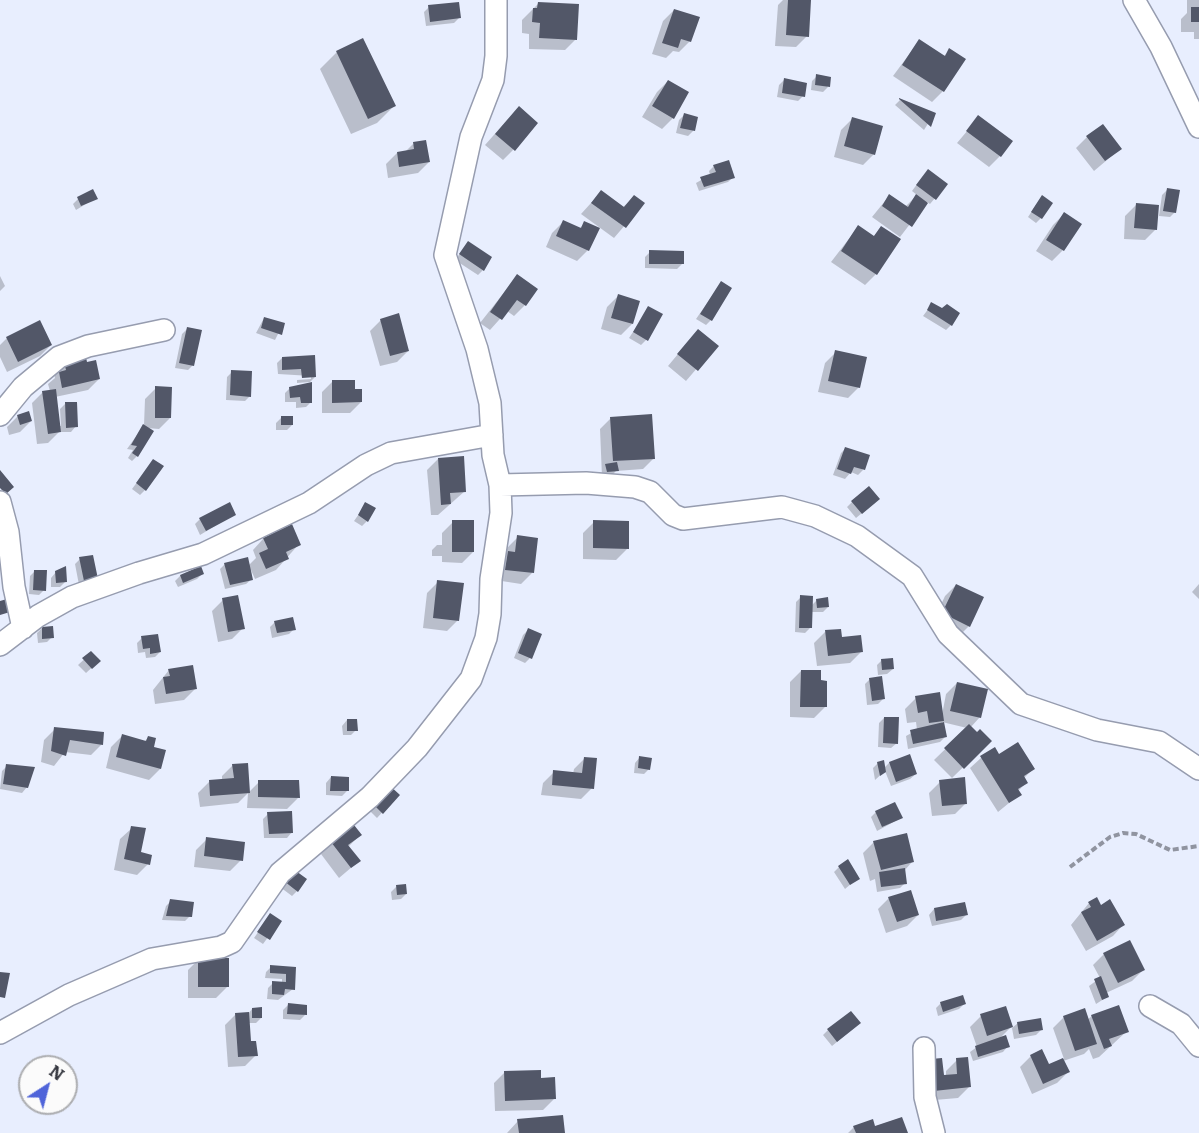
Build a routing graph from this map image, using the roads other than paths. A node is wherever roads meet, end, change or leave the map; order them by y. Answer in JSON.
{"nodes":[{"id":1,"x":496,"y":0,"type":"edge"},
{"id":2,"x":1134,"y":0,"type":"edge"},
{"id":3,"x":1199,"y":127,"type":"edge"},
{"id":4,"x":164,"y":330,"type":"dead end"},
{"id":5,"x":0,"y":415,"type":"edge"},
{"id":6,"x":492,"y":435,"type":"junction"},
{"id":7,"x":500,"y":484,"type":"junction"},
{"id":8,"x":0,"y":502,"type":"edge"},
{"id":9,"x":23,"y":628,"type":"junction"},
{"id":10,"x":0,"y":645,"type":"edge"},
{"id":11,"x":1199,"y":770,"type":"edge"},
{"id":12,"x":1150,"y":1006,"type":"dead end"},
{"id":13,"x":0,"y":1033,"type":"edge"},
{"id":14,"x":1199,"y":1047,"type":"edge"},
{"id":15,"x":924,"y":1048,"type":"dead end"},
{"id":16,"x":934,"y":1133,"type":"edge"}],
"edges":[{"from":1,"to":6,"type":"street"},
{"from":2,"to":3,"type":"street"},
{"from":4,"to":5,"type":"street"},
{"from":6,"to":7,"type":"street"},
{"from":6,"to":9,"type":"street"},
{"from":7,"to":11,"type":"street"},
{"from":7,"to":13,"type":"street"},
{"from":8,"to":9,"type":"street"},
{"from":9,"to":10,"type":"street"},
{"from":12,"to":14,"type":"street"},
{"from":15,"to":16,"type":"street"}]}
